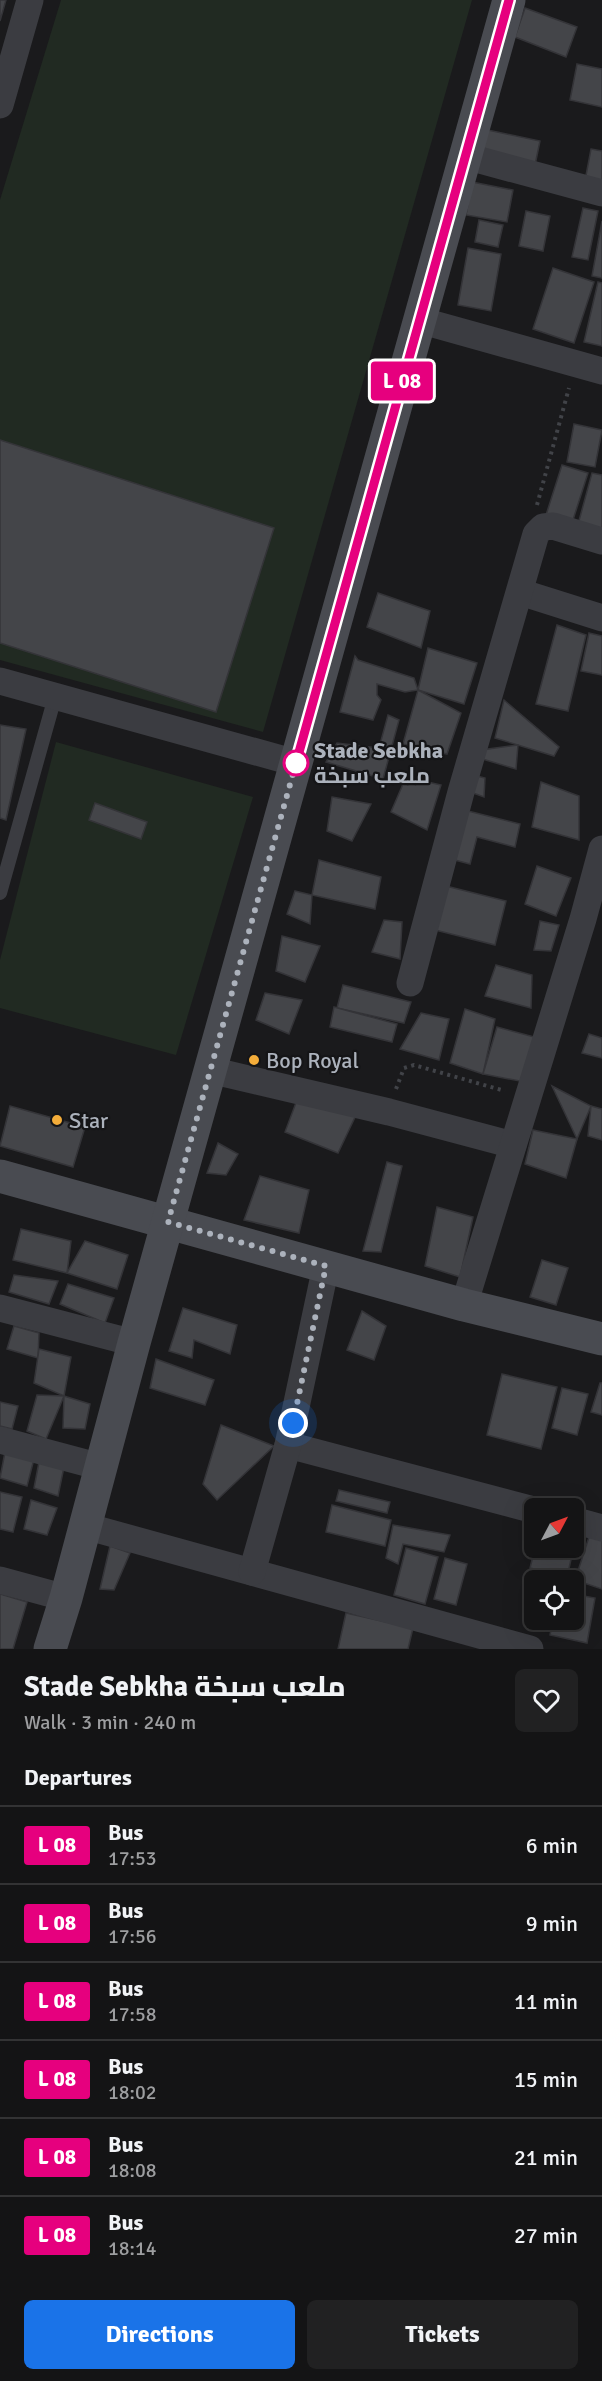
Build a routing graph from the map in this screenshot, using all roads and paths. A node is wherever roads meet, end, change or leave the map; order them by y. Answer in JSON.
{"nodes":[{"id":1,"x":30,"y":0,"type":"edge"},
{"id":2,"x":509,"y":0,"type":"edge"},
{"id":3,"x":0,"y":105,"type":"edge"},
{"id":4,"x":465,"y":156,"type":"junction"},
{"id":5,"x":602,"y":193,"type":"edge"},
{"id":6,"x":419,"y":320,"type":"junction"},
{"id":7,"x":576,"y":364,"type":"junction"},
{"id":8,"x":602,"y":371,"type":"edge"},
{"id":9,"x":543,"y":527,"type":"junction"},
{"id":10,"x":602,"y":541,"type":"edge"},
{"id":11,"x":520,"y":592,"type":"junction"},
{"id":12,"x":602,"y":618,"type":"edge"},
{"id":13,"x":0,"y":681,"type":"edge"},
{"id":14,"x":55,"y":697,"type":"junction"},
{"id":15,"x":296,"y":763,"type":"junction"},
{"id":16,"x":602,"y":849,"type":"edge"},
{"id":17,"x":0,"y":893,"type":"edge"},
{"id":18,"x":593,"y":921,"type":"edge"},
{"id":19,"x":410,"y":983,"type":"dead end"},
{"id":20,"x":210,"y":1070,"type":"junction"},
{"id":21,"x":529,"y":1098,"type":"junction"},
{"id":22,"x":389,"y":1112,"type":"junction"},
{"id":23,"x":513,"y":1145,"type":"junction"},
{"id":24,"x":0,"y":1176,"type":"edge"},
{"id":25,"x":168,"y":1222,"type":"junction"},
{"id":26,"x":326,"y":1266,"type":"junction"},
{"id":27,"x":464,"y":1305,"type":"junction"},
{"id":28,"x":0,"y":1308,"type":"edge"},
{"id":29,"x":602,"y":1339,"type":"edge"},
{"id":30,"x":134,"y":1343,"type":"junction"},
{"id":31,"x":0,"y":1440,"type":"edge"},
{"id":32,"x":288,"y":1445,"type":"junction"},
{"id":33,"x":101,"y":1467,"type":"junction"},
{"id":34,"x":524,"y":1507,"type":"edge"},
{"id":35,"x":584,"y":1523,"type":"edge"},
{"id":36,"x":85,"y":1526,"type":"junction"},
{"id":37,"x":602,"y":1528,"type":"edge"},
{"id":38,"x":252,"y":1572,"type":"junction"},
{"id":39,"x":0,"y":1580,"type":"edge"},
{"id":40,"x":66,"y":1598,"type":"junction"},
{"id":41,"x":474,"y":1642,"type":"edge"},
{"id":42,"x":50,"y":1649,"type":"edge"},
{"id":43,"x":530,"y":1649,"type":"edge"}],
"edges":[{"from":1,"to":3,"type":"street"},
{"from":2,"to":4,"type":"street"},
{"from":4,"to":5,"type":"street"},
{"from":4,"to":6,"type":"street"},
{"from":6,"to":7,"type":"street"},
{"from":6,"to":15,"type":"street"},
{"from":7,"to":8,"type":"street"},
{"from":7,"to":9,"type":"path"},
{"from":9,"to":10,"type":"street"},
{"from":9,"to":11,"type":"street"},
{"from":11,"to":12,"type":"street"},
{"from":11,"to":19,"type":"street"},
{"from":13,"to":14,"type":"street"},
{"from":14,"to":15,"type":"street"},
{"from":14,"to":17,"type":"lane"},
{"from":15,"to":20,"type":"street"},
{"from":16,"to":18,"type":"street"},
{"from":18,"to":21,"type":"street"},
{"from":20,"to":22,"type":"street"},
{"from":20,"to":25,"type":"street"},
{"from":21,"to":22,"type":"path"},
{"from":21,"to":23,"type":"street"},
{"from":22,"to":23,"type":"street"},
{"from":23,"to":27,"type":"street"},
{"from":24,"to":25,"type":"street"},
{"from":25,"to":26,"type":"street"},
{"from":25,"to":30,"type":"street"},
{"from":26,"to":27,"type":"street"},
{"from":26,"to":32,"type":"street"},
{"from":27,"to":29,"type":"street"},
{"from":28,"to":30,"type":"street"},
{"from":30,"to":33,"type":"street"},
{"from":31,"to":33,"type":"street"},
{"from":32,"to":34,"type":"street"},
{"from":32,"to":38,"type":"street"},
{"from":33,"to":36,"type":"street"},
{"from":35,"to":37,"type":"street"},
{"from":36,"to":38,"type":"street"},
{"from":36,"to":40,"type":"street"},
{"from":38,"to":41,"type":"street"},
{"from":39,"to":40,"type":"street"},
{"from":40,"to":42,"type":"street"},
{"from":41,"to":43,"type":"street"}]}
